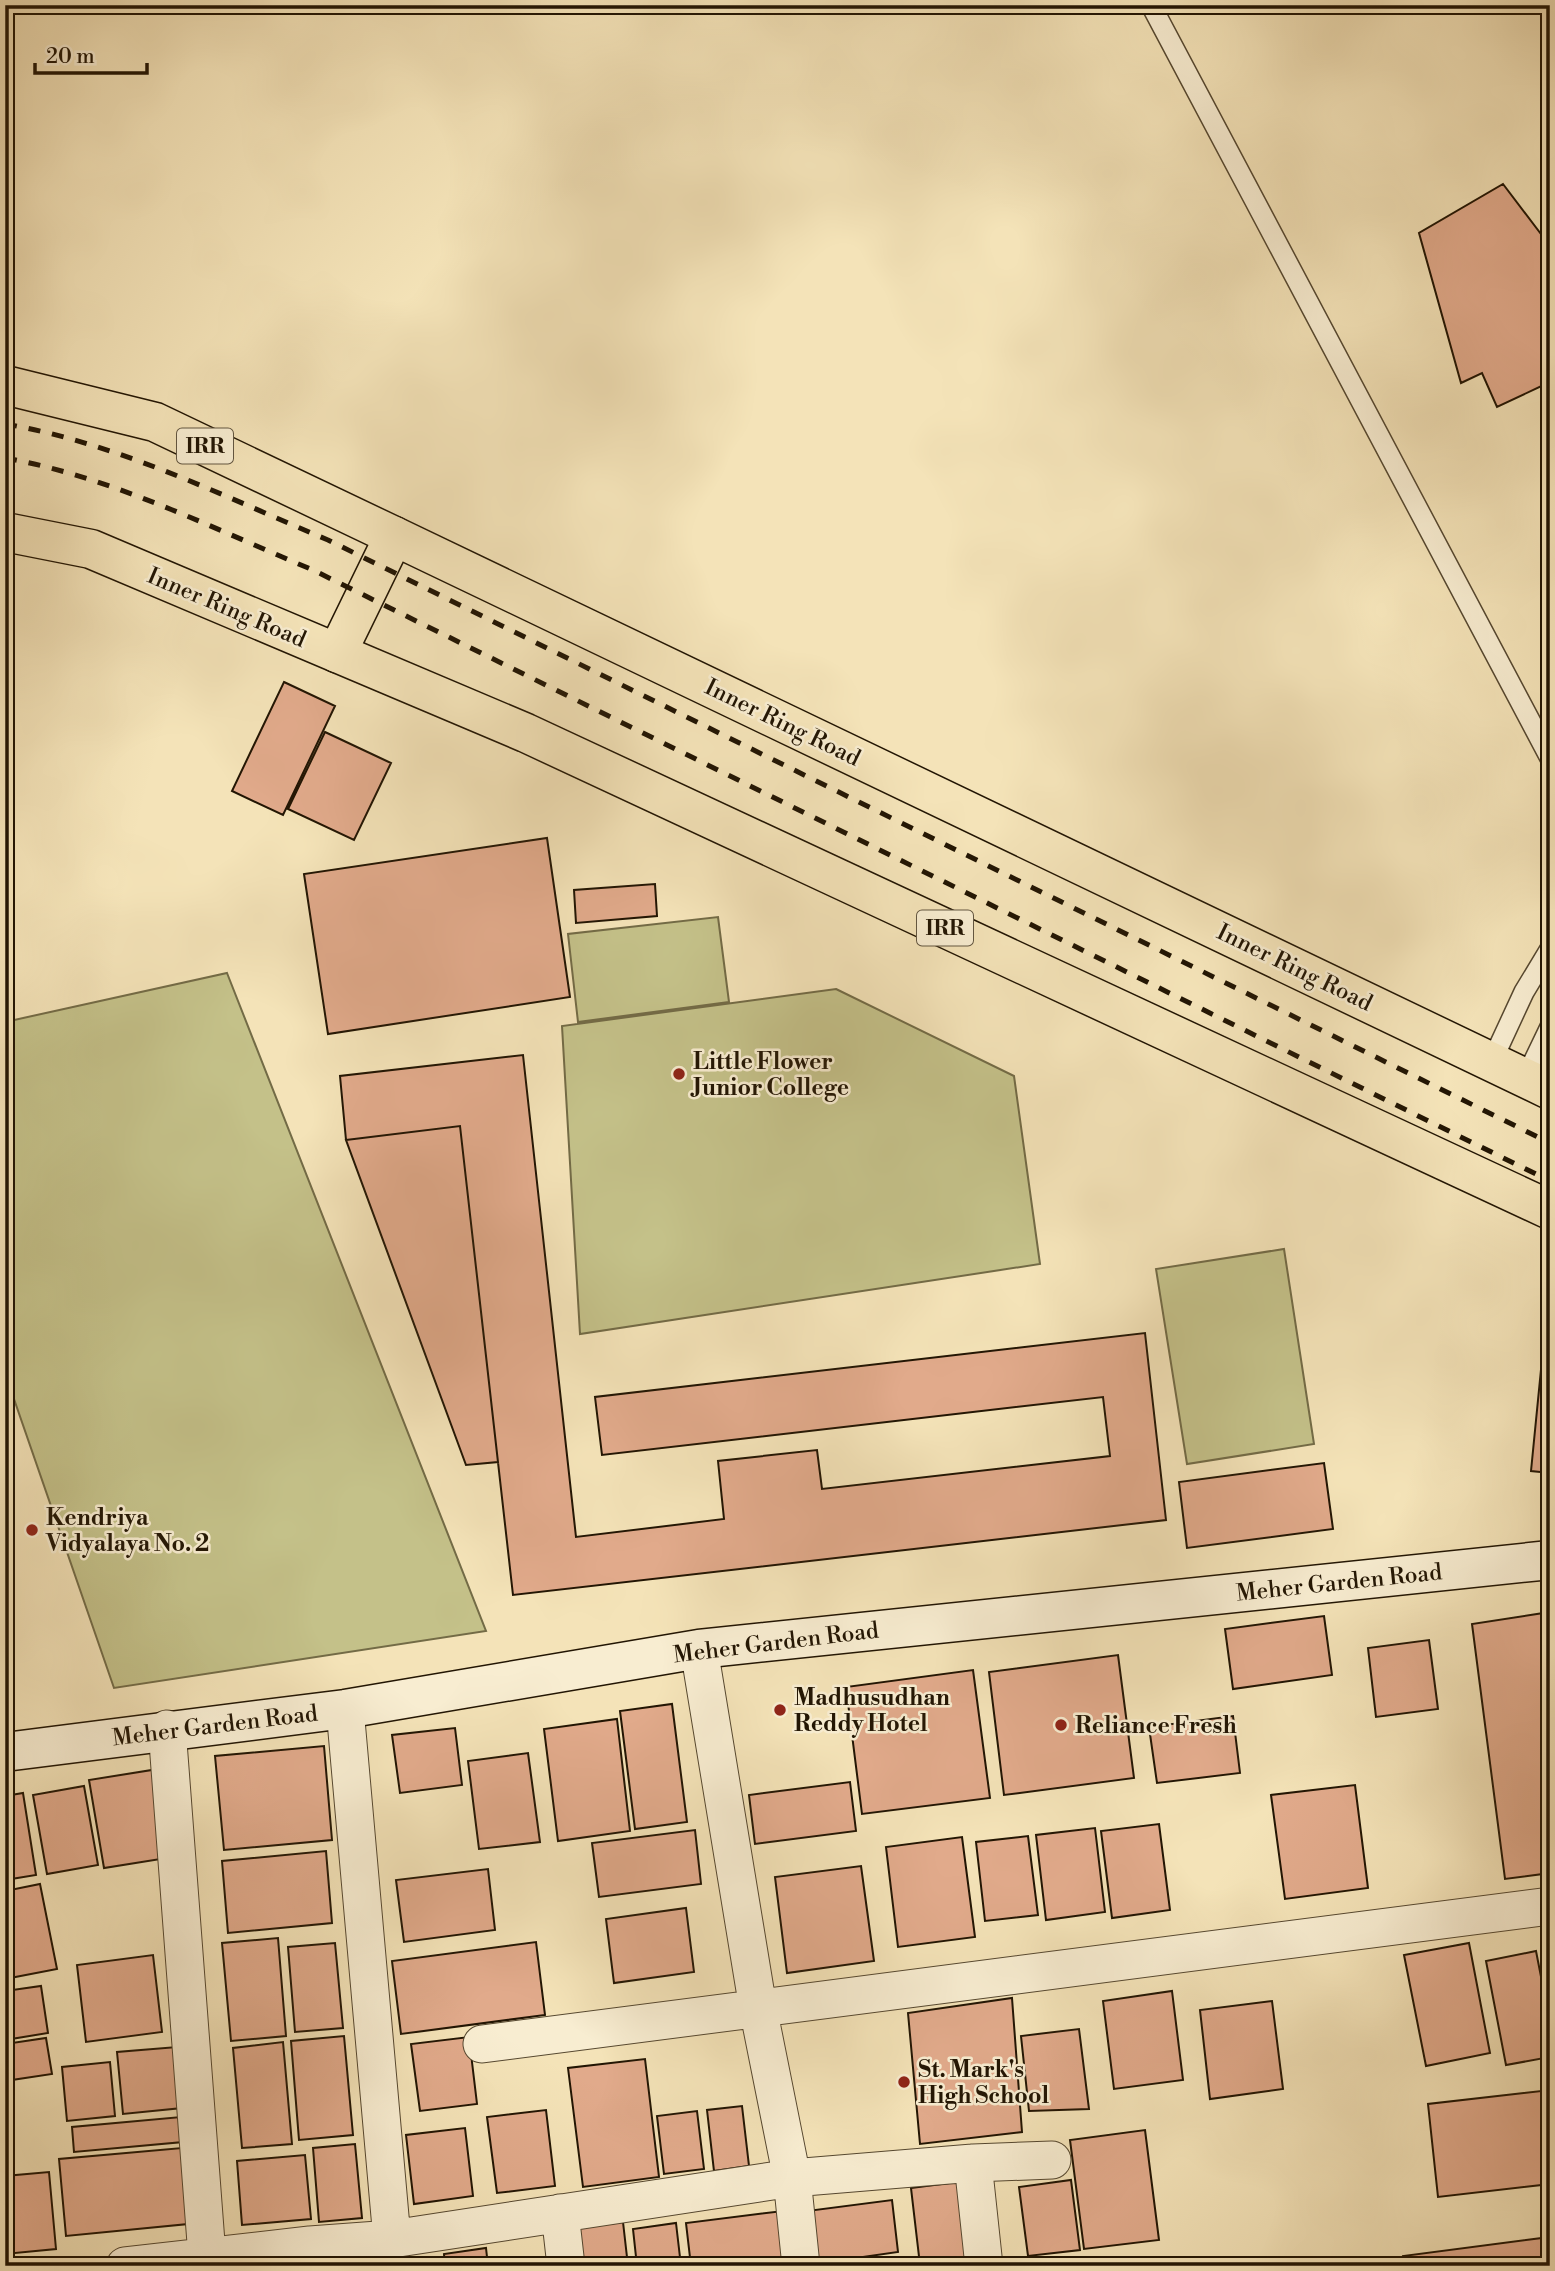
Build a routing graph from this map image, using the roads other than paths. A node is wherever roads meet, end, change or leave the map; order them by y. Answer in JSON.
{"nodes":[{"id":1,"x":1151,"y":5,"type":"edge"},
{"id":2,"x":5,"y":386,"type":"edge"},
{"id":3,"x":5,"y":532,"type":"edge"},
{"id":4,"x":394,"y":536,"type":"junction"},
{"id":5,"x":337,"y":653,"type":"junction"},
{"id":6,"x":1550,"y":758,"type":"edge"},
{"id":7,"x":1550,"y":949,"type":"edge"},
{"id":8,"x":1550,"y":1027,"type":"edge"},
{"id":9,"x":1492,"y":1061,"type":"junction"},
{"id":10,"x":1538,"y":1083,"type":"edge"},
{"id":11,"x":1550,"y":1210,"type":"edge"},
{"id":12,"x":1550,"y":1560,"type":"edge"},
{"id":13,"x":699,"y":1649,"type":"junction"},
{"id":14,"x":345,"y":1709,"type":"junction"},
{"id":15,"x":167,"y":1730,"type":"junction"},
{"id":16,"x":5,"y":1752,"type":"edge"},
{"id":17,"x":1550,"y":1906,"type":"edge"},
{"id":18,"x":758,"y":2008,"type":"junction"},
{"id":19,"x":482,"y":2044,"type":"dead end"},
{"id":20,"x":1052,"y":2160,"type":"dead end"},
{"id":21,"x":973,"y":2163,"type":"junction"},
{"id":22,"x":792,"y":2178,"type":"junction"},
{"id":23,"x":560,"y":2213,"type":"junction"},
{"id":24,"x":392,"y":2239,"type":"junction"},
{"id":25,"x":312,"y":2255,"type":"edge"},
{"id":26,"x":207,"y":2256,"type":"junction"},
{"id":27,"x":125,"y":2266,"type":"edge"},
{"id":28,"x":566,"y":2266,"type":"edge"},
{"id":29,"x":801,"y":2266,"type":"edge"},
{"id":30,"x":984,"y":2266,"type":"edge"}],
"edges":[{"from":1,"to":6,"type":"lane"},
{"from":2,"to":4,"type":"main road","name":"Inner Ring Road","number":"IRR"},
{"from":3,"to":5,"type":"main road","name":"Inner Ring Road","number":"IRR"},
{"from":4,"to":5,"type":"main road"},
{"from":4,"to":9,"type":"main road","name":"Inner Ring Road","number":"IRR"},
{"from":5,"to":11,"type":"main road","name":"Inner Ring Road","number":"IRR"},
{"from":7,"to":9,"type":"lane"},
{"from":8,"to":10,"type":"lane"},
{"from":9,"to":10,"type":"main road","name":"Inner Ring Road","number":"IRR"},
{"from":12,"to":13,"type":"main road","name":"Meher Garden Road"},
{"from":13,"to":14,"type":"main road","name":"Meher Garden Road"},
{"from":13,"to":18,"type":"street"},
{"from":14,"to":15,"type":"main road","name":"Meher Garden Road"},
{"from":14,"to":24,"type":"street"},
{"from":15,"to":16,"type":"main road","name":"Meher Garden Road"},
{"from":15,"to":26,"type":"street"},
{"from":17,"to":18,"type":"street"},
{"from":18,"to":19,"type":"street"},
{"from":18,"to":22,"type":"street"},
{"from":20,"to":21,"type":"street"},
{"from":21,"to":22,"type":"street"},
{"from":21,"to":30,"type":"street"},
{"from":22,"to":23,"type":"street"},
{"from":22,"to":29,"type":"street"},
{"from":23,"to":24,"type":"street"},
{"from":23,"to":28,"type":"street"},
{"from":24,"to":25,"type":"street"},
{"from":25,"to":26,"type":"street"},
{"from":26,"to":27,"type":"street"}]}
